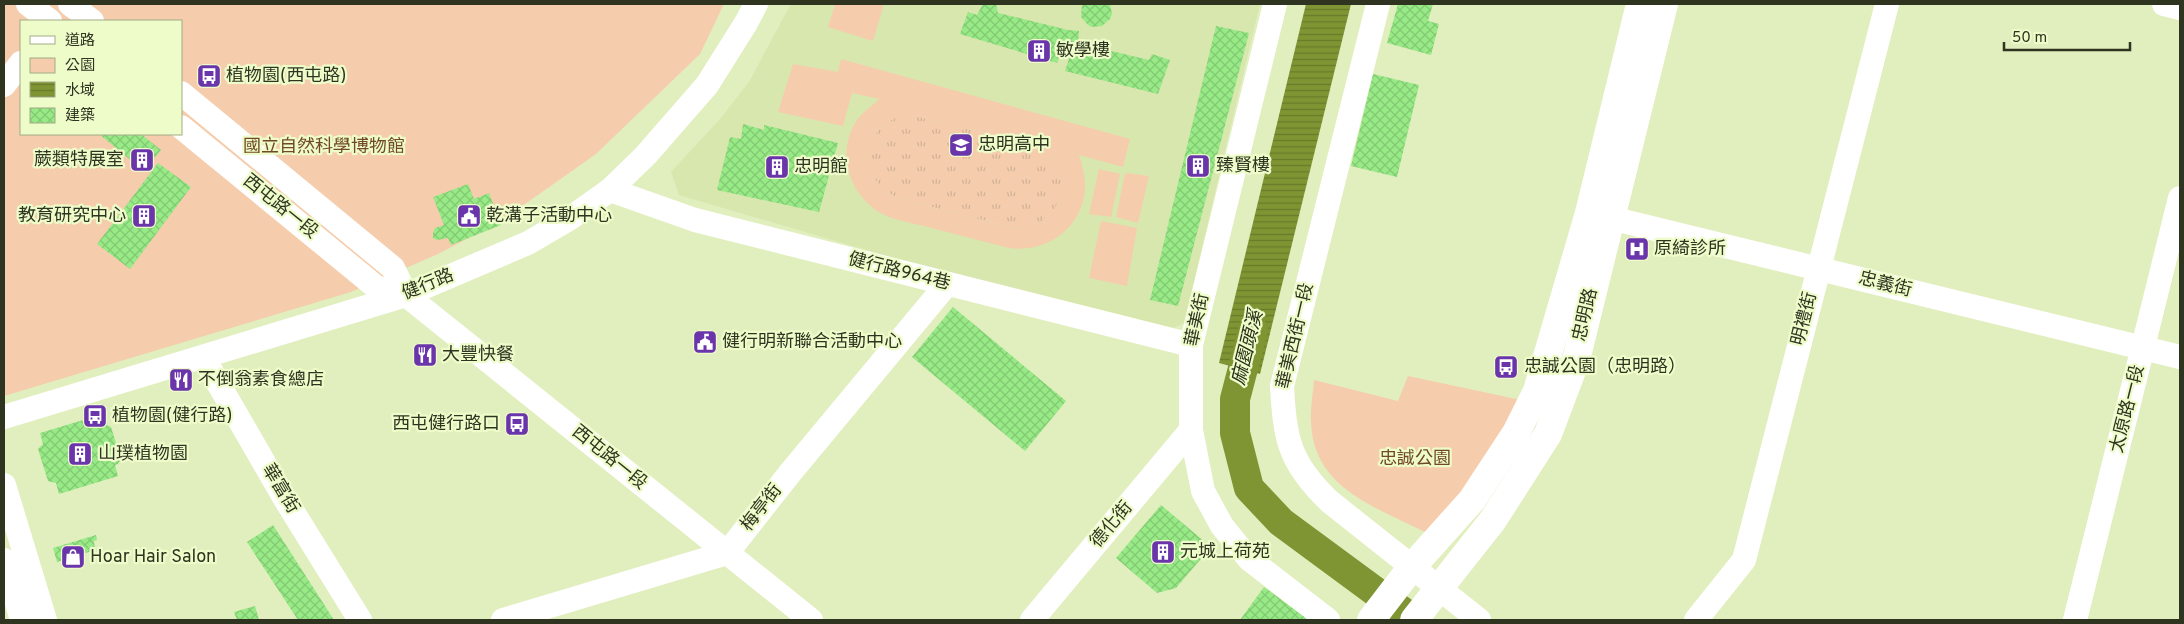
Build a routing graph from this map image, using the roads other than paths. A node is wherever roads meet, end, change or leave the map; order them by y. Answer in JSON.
{"nodes":[{"id":1,"x":28,"y":4,"type":"edge"},
{"id":2,"x":70,"y":4,"type":"edge"},
{"id":3,"x":756,"y":4,"type":"edge"},
{"id":4,"x":1275,"y":4,"type":"edge"},
{"id":5,"x":1378,"y":4,"type":"edge"},
{"id":6,"x":1640,"y":4,"type":"edge"},
{"id":7,"x":1664,"y":4,"type":"edge"},
{"id":8,"x":1887,"y":4,"type":"edge"},
{"id":9,"x":2164,"y":4,"type":"edge"},
{"id":10,"x":2180,"y":8,"type":"edge"},
{"id":11,"x":49,"y":20,"type":"edge"},
{"id":12,"x":91,"y":20,"type":"edge"},
{"id":13,"x":20,"y":64,"type":"edge"},
{"id":14,"x":4,"y":85,"type":"edge"},
{"id":15,"x":182,"y":94,"type":"edge"},
{"id":16,"x":182,"y":129,"type":"edge"},
{"id":17,"x":610,"y":190,"type":"junction"},
{"id":18,"x":2180,"y":198,"type":"edge"},
{"id":19,"x":1600,"y":215,"type":"junction"},
{"id":20,"x":1818,"y":268,"type":"junction"},
{"id":21,"x":947,"y":284,"type":"junction"},
{"id":22,"x":406,"y":295,"type":"junction"},
{"id":23,"x":1191,"y":345,"type":"junction"},
{"id":24,"x":2143,"y":348,"type":"junction"},
{"id":25,"x":203,"y":357,"type":"junction"},
{"id":26,"x":2180,"y":357,"type":"edge"},
{"id":27,"x":4,"y":417,"type":"edge"},
{"id":28,"x":1191,"y":430,"type":"junction"},
{"id":29,"x":4,"y":484,"type":"edge"},
{"id":30,"x":727,"y":553,"type":"junction"},
{"id":31,"x":4,"y":560,"type":"edge"},
{"id":32,"x":1410,"y":570,"type":"junction"},
{"id":33,"x":1437,"y":590,"type":"junction"},
{"id":34,"x":22,"y":620,"type":"edge"},
{"id":35,"x":45,"y":620,"type":"edge"},
{"id":36,"x":360,"y":620,"type":"edge"},
{"id":37,"x":505,"y":620,"type":"edge"},
{"id":38,"x":811,"y":620,"type":"edge"},
{"id":39,"x":1032,"y":620,"type":"edge"},
{"id":40,"x":1328,"y":620,"type":"edge"},
{"id":41,"x":1371,"y":620,"type":"edge"},
{"id":42,"x":1414,"y":620,"type":"edge"},
{"id":43,"x":1479,"y":620,"type":"edge"},
{"id":44,"x":1696,"y":620,"type":"edge"},
{"id":45,"x":2076,"y":620,"type":"edge"}],
"edges":[{"from":1,"to":11,"type":"street"},
{"from":2,"to":12,"type":"street"},
{"from":3,"to":17,"type":"street","name":"健行路"},
{"from":4,"to":23,"type":"street","name":"華美街"},
{"from":5,"to":32,"type":"street","name":"華美西街一段"},
{"from":6,"to":19,"type":"main road","name":"忠明路"},
{"from":7,"to":19,"type":"main road","name":"忠明路"},
{"from":8,"to":20,"type":"street","name":"明禮街"},
{"from":9,"to":10,"type":"street"},
{"from":13,"to":14,"type":"street"},
{"from":15,"to":22,"type":"street","name":"西屯路一段"},
{"from":16,"to":22,"type":"street","name":"西屯路一段"},
{"from":17,"to":21,"type":"street","name":"健行路964巷"},
{"from":17,"to":22,"type":"street","name":"健行路"},
{"from":18,"to":24,"type":"street","name":"太原路一段"},
{"from":19,"to":20,"type":"street","name":"忠義街"},
{"from":19,"to":32,"type":"main road","name":"忠明路"},
{"from":19,"to":33,"type":"main road","name":"忠明路"},
{"from":20,"to":24,"type":"street","name":"忠義街"},
{"from":20,"to":44,"type":"street","name":"明禮街"},
{"from":21,"to":23,"type":"street","name":"健行路964巷"},
{"from":21,"to":30,"type":"street","name":"梅亭街"},
{"from":22,"to":25,"type":"street","name":"健行路"},
{"from":22,"to":30,"type":"street","name":"西屯路一段"},
{"from":23,"to":28,"type":"street","name":"華美街"},
{"from":24,"to":26,"type":"street","name":"忠義街"},
{"from":24,"to":45,"type":"street","name":"太原路一段"},
{"from":25,"to":27,"type":"street","name":"健行路"},
{"from":25,"to":36,"type":"street","name":"華富街"},
{"from":28,"to":39,"type":"street","name":"德化街"},
{"from":28,"to":40,"type":"street","name":"華美街"},
{"from":29,"to":35,"type":"street"},
{"from":30,"to":37,"type":"street"},
{"from":30,"to":38,"type":"street","name":"西屯路一段"},
{"from":31,"to":34,"type":"street"},
{"from":32,"to":33,"type":"street","name":"華美西街一段"},
{"from":32,"to":41,"type":"main road","name":"忠明路"},
{"from":33,"to":42,"type":"main road","name":"忠明路"},
{"from":33,"to":43,"type":"street","name":"華美西街一段"}]}
